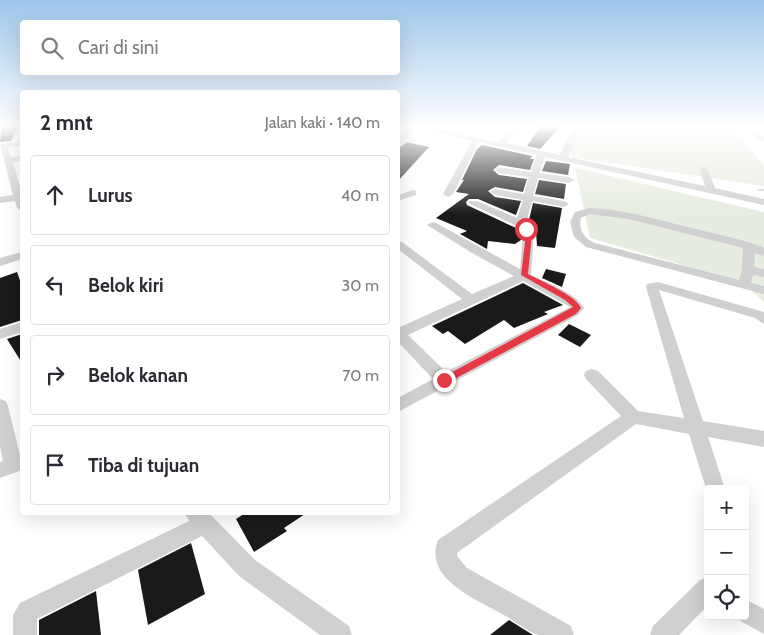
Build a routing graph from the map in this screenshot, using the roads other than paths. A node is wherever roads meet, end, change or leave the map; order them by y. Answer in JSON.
{"nodes":[{"id":1,"x":6,"y":156,"type":"edge"},
{"id":2,"x":468,"y":156,"type":"edge"},
{"id":3,"x":541,"y":156,"type":"edge"},
{"id":4,"x":551,"y":156,"type":"edge"},
{"id":5,"x":20,"y":158,"type":"edge"},
{"id":6,"x":563,"y":158,"type":"joint"},
{"id":7,"x":8,"y":160,"type":"junction"},
{"id":8,"x":499,"y":170,"type":"dead end"},
{"id":9,"x":704,"y":170,"type":"dead end"},
{"id":10,"x":534,"y":175,"type":"junction"},
{"id":11,"x":569,"y":180,"type":"dead end"},
{"id":12,"x":19,"y":185,"type":"edge"},
{"id":13,"x":711,"y":191,"type":"junction"},
{"id":14,"x":495,"y":192,"type":"dead end"},
{"id":15,"x":413,"y":193,"type":"dead end"},
{"id":16,"x":448,"y":194,"type":"dead end"},
{"id":17,"x":20,"y":197,"type":"joint"},
{"id":18,"x":400,"y":197,"type":"edge"},
{"id":19,"x":529,"y":198,"type":"junction"},
{"id":20,"x":0,"y":200,"type":"edge"},
{"id":21,"x":764,"y":202,"type":"edge"},
{"id":22,"x":473,"y":204,"type":"dead end"},
{"id":23,"x":564,"y":204,"type":"dead end"},
{"id":24,"x":521,"y":224,"type":"junction"},
{"id":25,"x":432,"y":225,"type":"dead end"},
{"id":26,"x":400,"y":246,"type":"edge"},
{"id":27,"x":749,"y":246,"type":"junction"},
{"id":28,"x":764,"y":254,"type":"edge"},
{"id":29,"x":20,"y":256,"type":"edge"},
{"id":30,"x":0,"y":262,"type":"edge"},
{"id":31,"x":748,"y":270,"type":"junction"},
{"id":32,"x":764,"y":273,"type":"edge"},
{"id":33,"x":525,"y":275,"type":"junction"},
{"id":34,"x":744,"y":285,"type":"junction"},
{"id":35,"x":764,"y":290,"type":"edge"},
{"id":36,"x":471,"y":300,"type":"junction"},
{"id":37,"x":764,"y":318,"type":"edge"},
{"id":38,"x":20,"y":328,"type":"edge"},
{"id":39,"x":400,"y":333,"type":"edge"},
{"id":40,"x":0,"y":334,"type":"edge"},
{"id":41,"x":400,"y":336,"type":"edge"},
{"id":42,"x":592,"y":375,"type":"dead end"},
{"id":43,"x":444,"y":380,"type":"junction"},
{"id":44,"x":400,"y":404,"type":"edge"},
{"id":45,"x":0,"y":406,"type":"edge"},
{"id":46,"x":634,"y":417,"type":"junction"},
{"id":47,"x":697,"y":427,"type":"junction"},
{"id":48,"x":764,"y":439,"type":"edge"},
{"id":49,"x":12,"y":465,"type":"edge"},
{"id":50,"x":714,"y":485,"type":"edge"},
{"id":51,"x":199,"y":518,"type":"edge"},
{"id":52,"x":704,"y":592,"type":"edge"},
{"id":53,"x":749,"y":613,"type":"edge"},
{"id":54,"x":764,"y":622,"type":"edge"},
{"id":55,"x":25,"y":635,"type":"edge"},
{"id":56,"x":340,"y":635,"type":"edge"},
{"id":57,"x":562,"y":635,"type":"edge"},
{"id":58,"x":662,"y":635,"type":"edge"}],
"edges":[{"from":1,"to":7,"type":"street"},
{"from":2,"to":16,"type":"street"},
{"from":3,"to":10,"type":"street"},
{"from":4,"to":6,"type":"street"},
{"from":5,"to":7,"type":"street"},
{"from":6,"to":13,"type":"street"},
{"from":7,"to":12,"type":"street"},
{"from":8,"to":10,"type":"street"},
{"from":9,"to":13,"type":"street"},
{"from":10,"to":11,"type":"street"},
{"from":10,"to":19,"type":"street"},
{"from":12,"to":17,"type":"street"},
{"from":13,"to":21,"type":"street"},
{"from":14,"to":19,"type":"street"},
{"from":15,"to":18,"type":"street"},
{"from":17,"to":20,"type":"street"},
{"from":19,"to":23,"type":"street"},
{"from":19,"to":24,"type":"street"},
{"from":22,"to":24,"type":"street"},
{"from":24,"to":33,"type":"street"},
{"from":25,"to":33,"type":"street"},
{"from":26,"to":36,"type":"street"},
{"from":27,"to":28,"type":"street"},
{"from":27,"to":31,"type":"street"},
{"from":27,"to":34,"type":"street"},
{"from":29,"to":30,"type":"street"},
{"from":31,"to":32,"type":"street"},
{"from":31,"to":34,"type":"street"},
{"from":33,"to":36,"type":"street"},
{"from":33,"to":43,"type":"street"},
{"from":34,"to":35,"type":"street"},
{"from":36,"to":39,"type":"street"},
{"from":37,"to":47,"type":"street"},
{"from":38,"to":40,"type":"street"},
{"from":41,"to":43,"type":"street"},
{"from":42,"to":46,"type":"street"},
{"from":43,"to":44,"type":"street"},
{"from":45,"to":49,"type":"street"},
{"from":46,"to":47,"type":"street"},
{"from":46,"to":57,"type":"street"},
{"from":47,"to":48,"type":"street"},
{"from":47,"to":50,"type":"street"},
{"from":51,"to":55,"type":"street"},
{"from":51,"to":56,"type":"street"},
{"from":52,"to":58,"type":"street"},
{"from":53,"to":54,"type":"street"}]}
